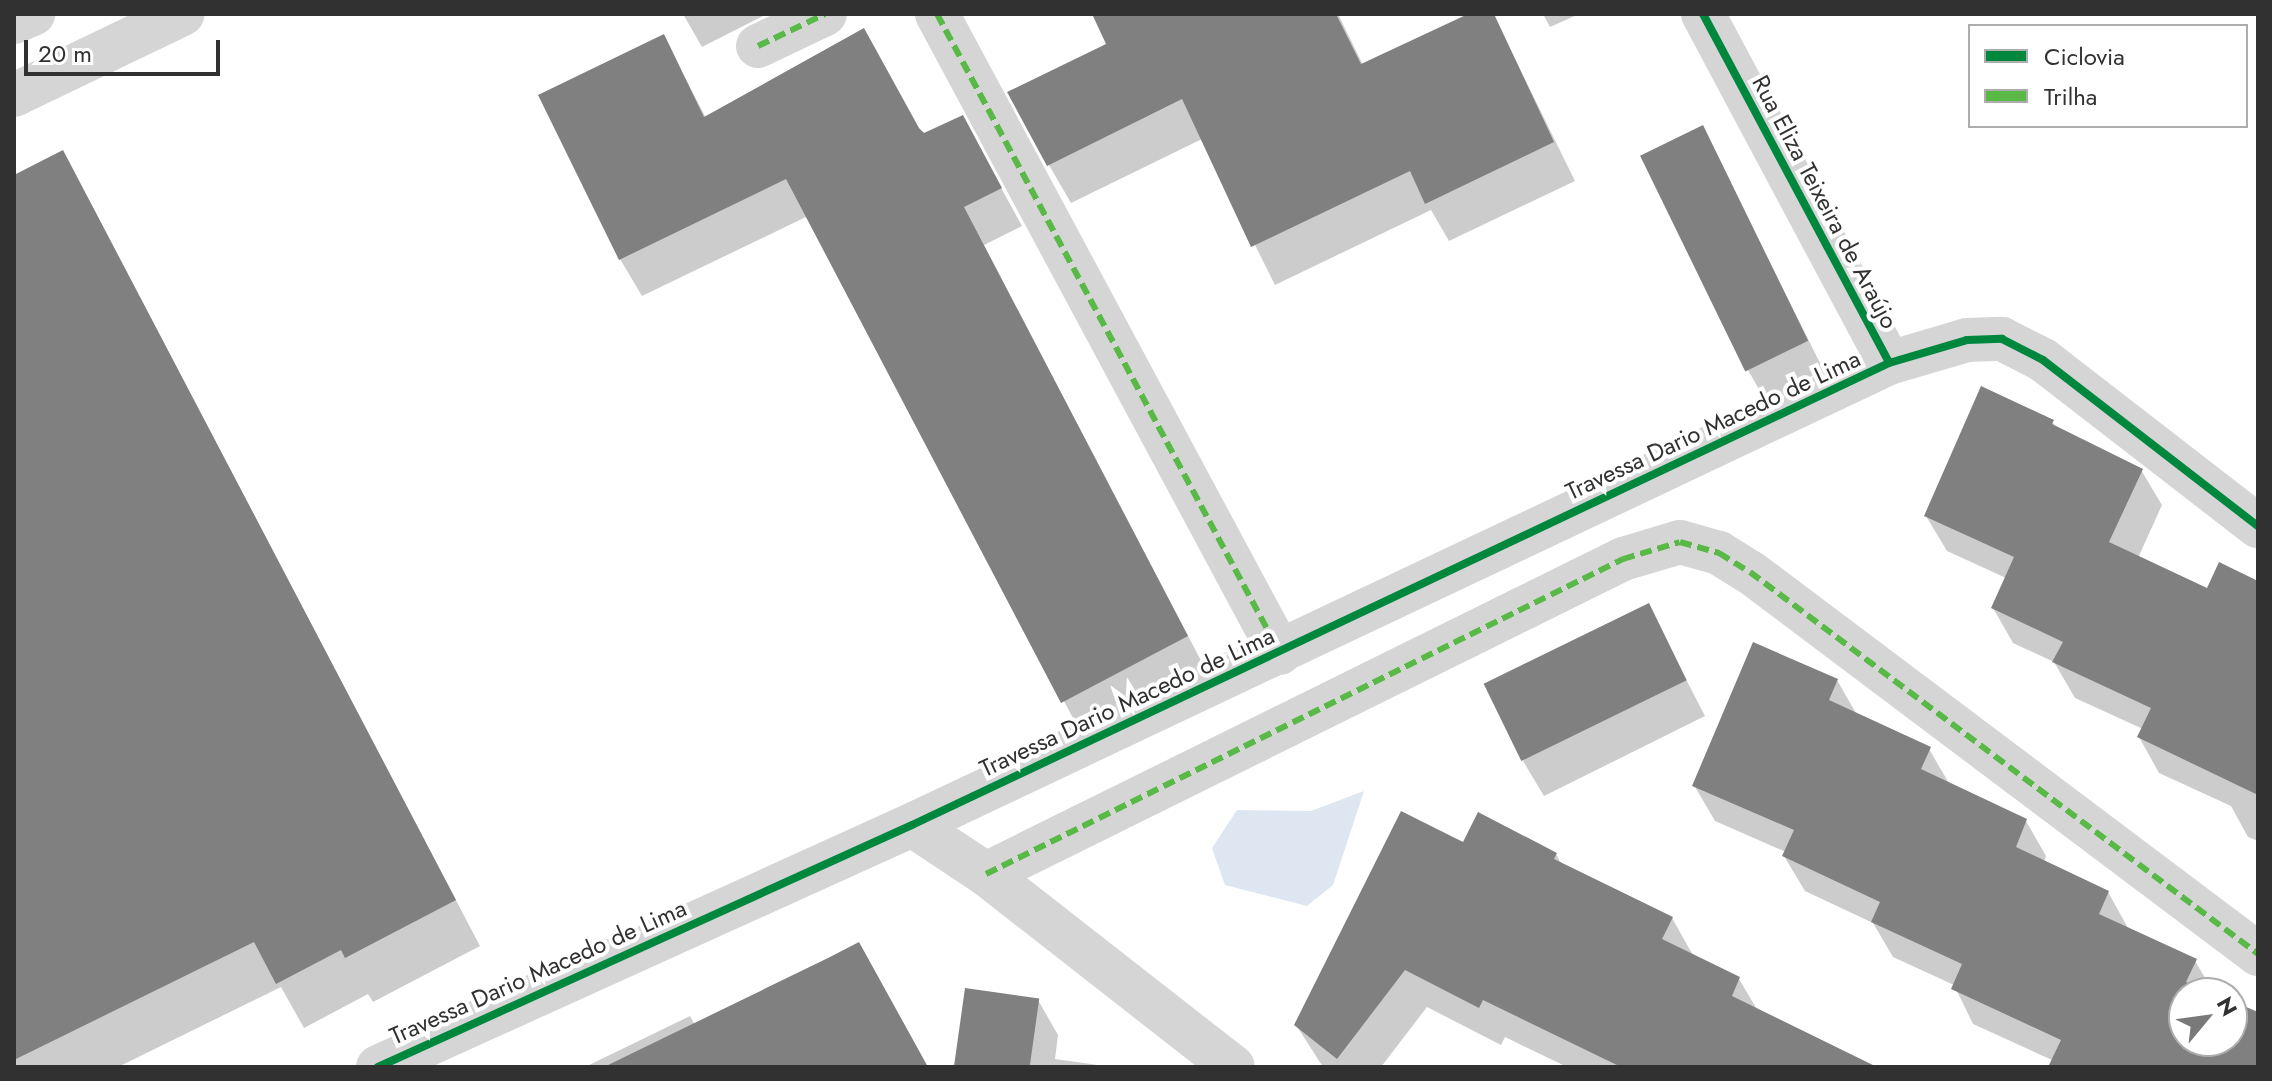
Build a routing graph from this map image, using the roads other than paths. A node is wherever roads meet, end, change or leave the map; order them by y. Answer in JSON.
{"nodes":[{"id":1,"x":33,"y":14,"type":"edge"},
{"id":2,"x":182,"y":14,"type":"edge"},
{"id":3,"x":825,"y":14,"type":"edge"},
{"id":4,"x":937,"y":14,"type":"edge"},
{"id":5,"x":1703,"y":14,"type":"edge"},
{"id":6,"x":14,"y":22,"type":"edge"},
{"id":7,"x":758,"y":46,"type":"dead end"},
{"id":8,"x":14,"y":95,"type":"edge"},
{"id":9,"x":1889,"y":363,"type":"junction"},
{"id":10,"x":2258,"y":526,"type":"edge"},
{"id":11,"x":1280,"y":653,"type":"junction"},
{"id":12,"x":912,"y":825,"type":"junction"},
{"id":13,"x":986,"y":874,"type":"junction"},
{"id":14,"x":2258,"y":954,"type":"edge"},
{"id":15,"x":378,"y":1067,"type":"edge"},
{"id":16,"x":1233,"y":1067,"type":"edge"}],
"edges":[{"from":1,"to":6,"type":"street"},
{"from":2,"to":8,"type":"street"},
{"from":3,"to":7,"type":"street"},
{"from":4,"to":11,"type":"street"},
{"from":5,"to":9,"type":"street","name":"Rua Eliza Teixeira de Araújo"},
{"from":9,"to":10,"type":"street","name":"Rua Eliza Teixeira de Araújo"},
{"from":9,"to":11,"type":"street","name":"Travessa Dario Macedo de Lima"},
{"from":11,"to":12,"type":"street","name":"Travessa Dario Macedo de Lima"},
{"from":12,"to":13,"type":"street"},
{"from":12,"to":15,"type":"street","name":"Travessa Dario Macedo de Lima"},
{"from":13,"to":14,"type":"street"},
{"from":13,"to":16,"type":"street"}]}
